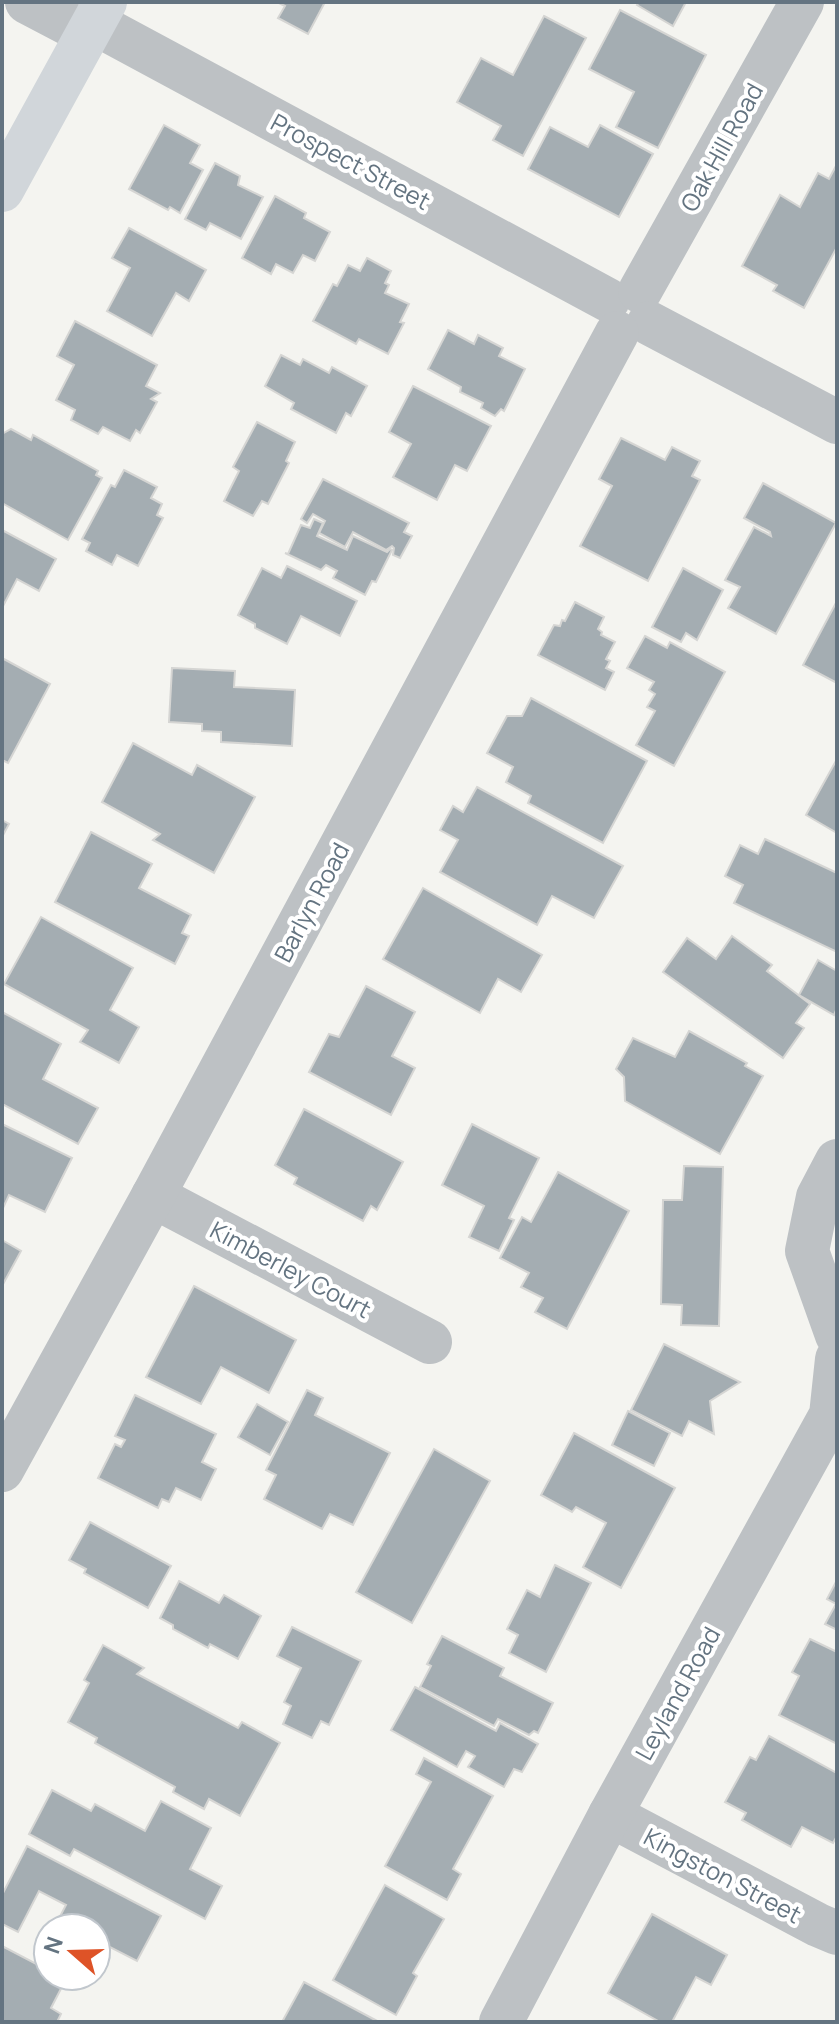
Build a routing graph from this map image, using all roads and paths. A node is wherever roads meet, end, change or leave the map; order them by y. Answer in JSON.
{"nodes":[{"id":1,"x":27,"y":2,"type":"edge"},
{"id":2,"x":802,"y":2,"type":"edge"},
{"id":3,"x":95,"y":20,"type":"edge"},
{"id":4,"x":2,"y":190,"type":"edge"},
{"id":5,"x":629,"y":312,"type":"junction"},
{"id":6,"x":837,"y":422,"type":"edge"},
{"id":7,"x":837,"y":1161,"type":"edge"},
{"id":8,"x":153,"y":1196,"type":"junction"},
{"id":9,"x":837,"y":1335,"type":"edge"},
{"id":10,"x":430,"y":1342,"type":"dead end"},
{"id":11,"x":837,"y":1359,"type":"edge"},
{"id":12,"x":2,"y":1470,"type":"edge"},
{"id":13,"x":610,"y":1815,"type":"junction"},
{"id":14,"x":837,"y":1933,"type":"edge"},
{"id":15,"x":501,"y":2022,"type":"edge"}],
"edges":[{"from":1,"to":3,"type":"street","name":"Prospect Street"},
{"from":2,"to":5,"type":"street","name":"Oak Hill Road"},
{"from":3,"to":4,"type":"main road"},
{"from":3,"to":5,"type":"street","name":"Prospect Street"},
{"from":5,"to":6,"type":"street","name":"Prospect Street"},
{"from":5,"to":8,"type":"street","name":"Barlyn Road"},
{"from":7,"to":9,"type":"street"},
{"from":8,"to":10,"type":"street","name":"Kimberley Court"},
{"from":8,"to":12,"type":"street","name":"Barlyn Road"},
{"from":11,"to":13,"type":"street","name":"Leyland Road"},
{"from":13,"to":14,"type":"street","name":"Kingston Street"},
{"from":13,"to":15,"type":"street","name":"Leyland Road"}]}
